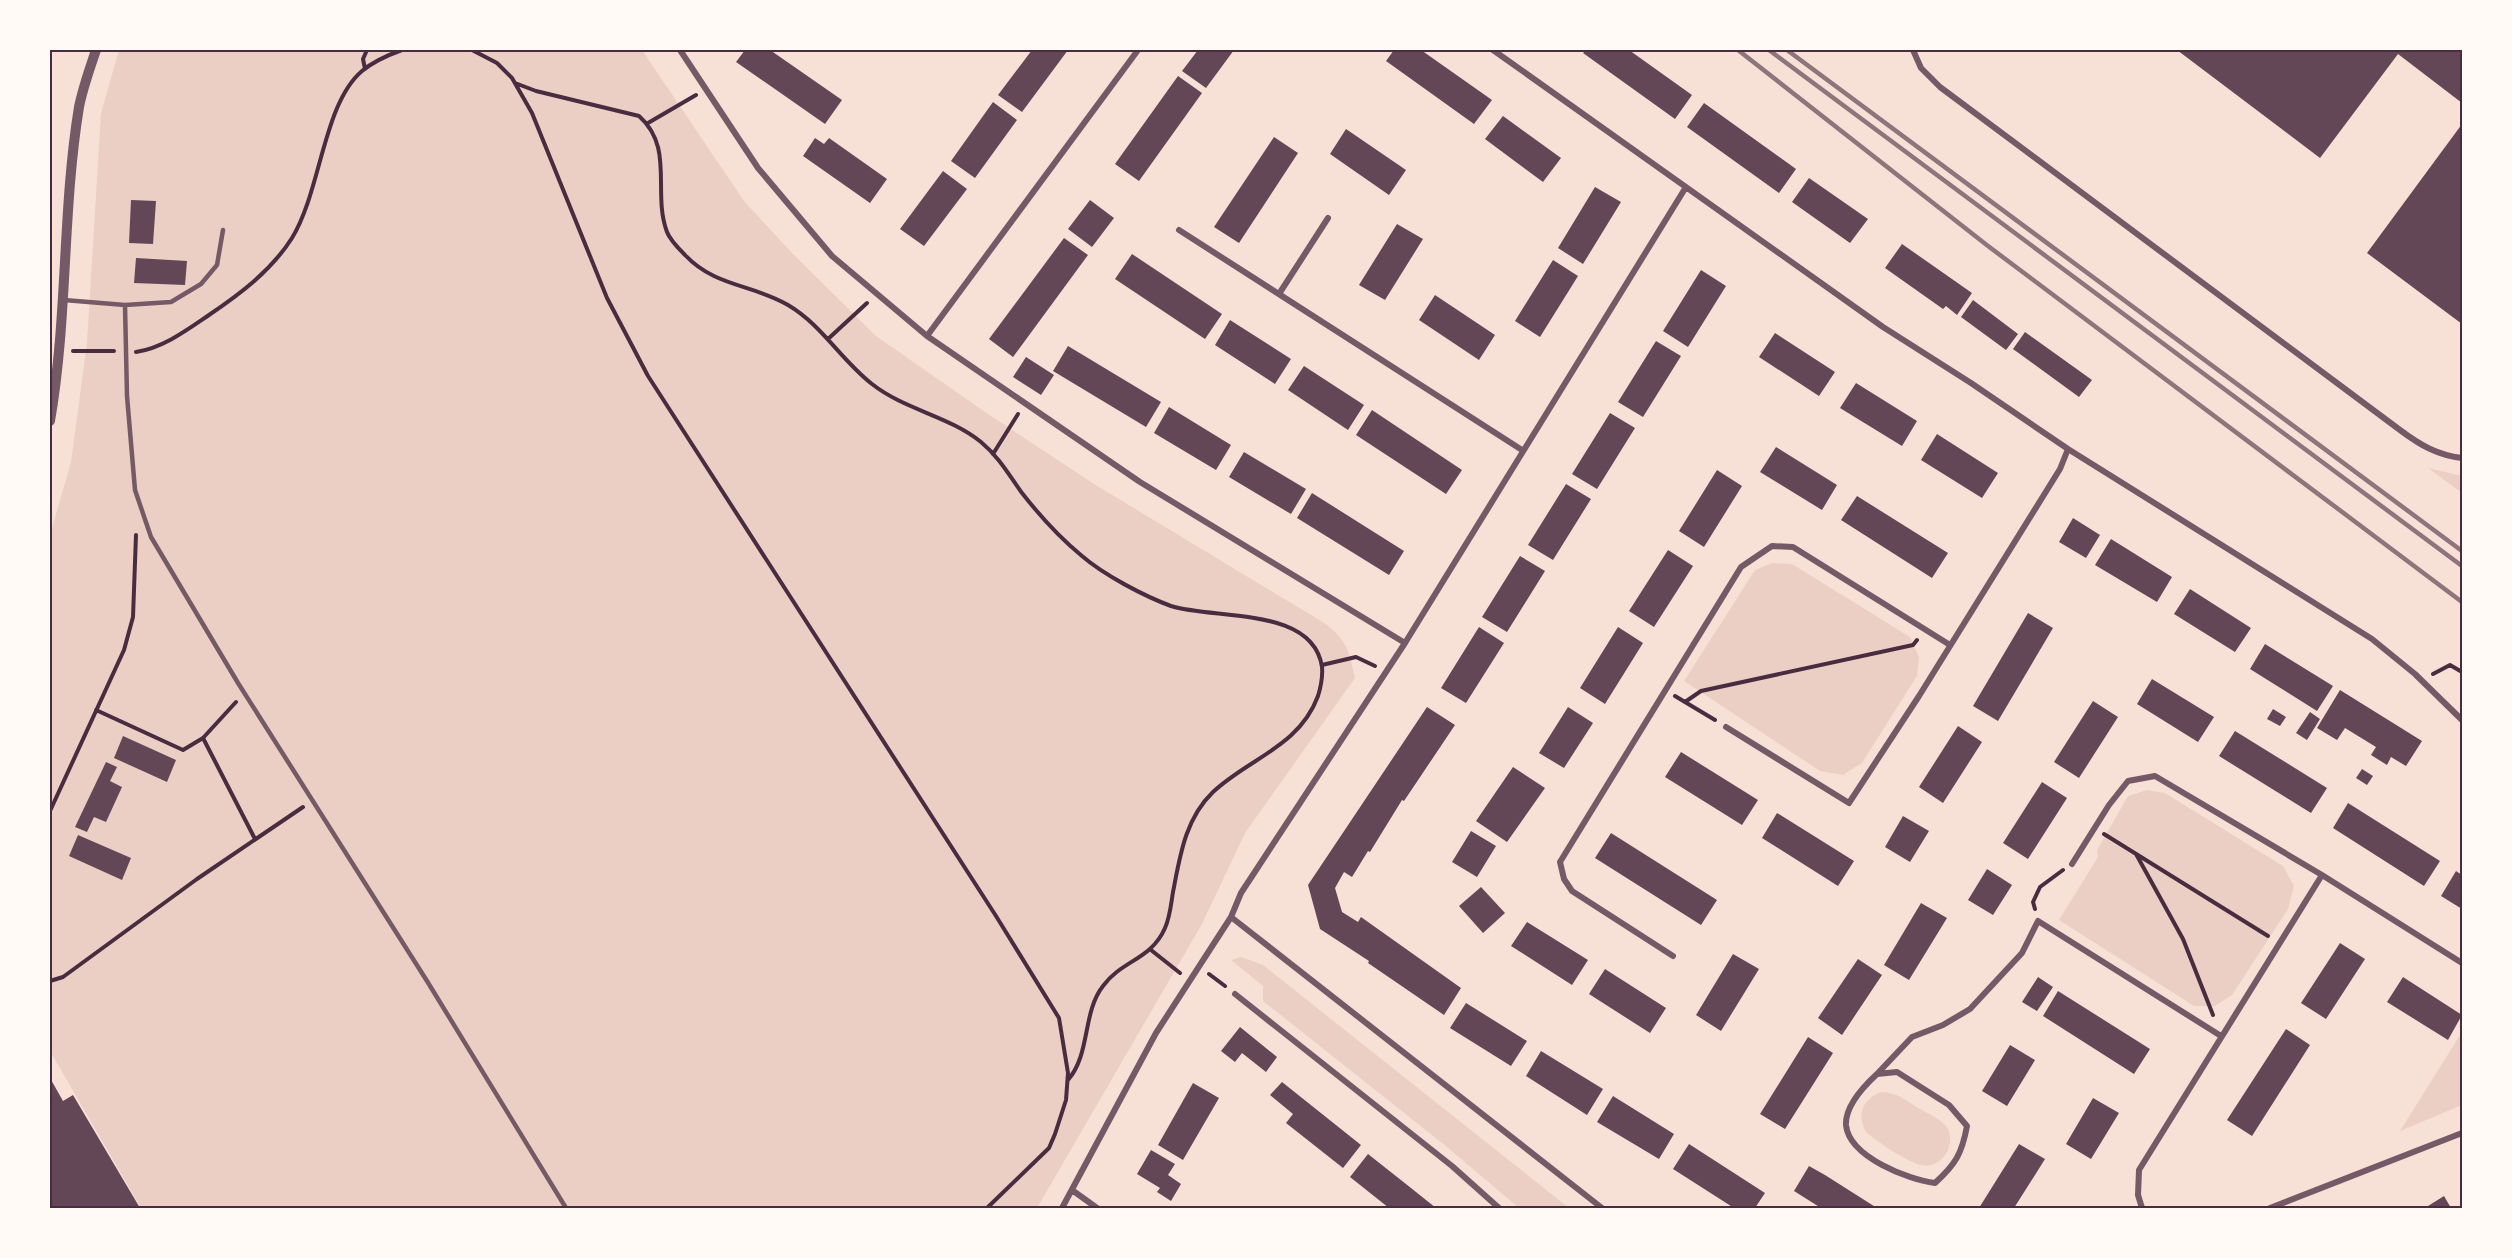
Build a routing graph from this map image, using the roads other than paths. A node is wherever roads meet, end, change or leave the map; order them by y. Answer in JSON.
{"nodes":[{"id":1,"x":96,"y":50,"type":"edge"},
{"id":2,"x":680,"y":50,"type":"edge"},
{"id":3,"x":1137,"y":50,"type":"edge"},
{"id":4,"x":1493,"y":50,"type":"edge"},
{"id":5,"x":1913,"y":50,"type":"edge"},
{"id":6,"x":1686,"y":187,"type":"junction"},
{"id":7,"x":1328,"y":218,"type":"dead end"},
{"id":8,"x":1179,"y":230,"type":"dead end"},
{"id":9,"x":223,"y":231,"type":"dead end"},
{"id":10,"x":1279,"y":294,"type":"junction"},
{"id":11,"x":63,"y":300,"type":"junction"},
{"id":12,"x":125,"y":305,"type":"junction"},
{"id":13,"x":927,"y":336,"type":"junction"},
{"id":14,"x":50,"y":421,"type":"edge"},
{"id":15,"x":2068,"y":449,"type":"junction"},
{"id":16,"x":1522,"y":450,"type":"junction"},
{"id":17,"x":2463,"y":458,"type":"edge"},
{"id":18,"x":1405,"y":643,"type":"junction"},
{"id":19,"x":1950,"y":645,"type":"junction"},
{"id":20,"x":2463,"y":720,"type":"edge"},
{"id":21,"x":1726,"y":727,"type":"road end"},
{"id":22,"x":2072,"y":864,"type":"road end"},
{"id":23,"x":2322,"y":875,"type":"junction"},
{"id":24,"x":1231,"y":917,"type":"junction"},
{"id":25,"x":1673,"y":956,"type":"dead end"},
{"id":26,"x":2463,"y":963,"type":"edge"},
{"id":27,"x":1235,"y":994,"type":"road end"},
{"id":28,"x":2221,"y":1036,"type":"junction"},
{"id":29,"x":1877,"y":1074,"type":"junction"},
{"id":30,"x":2463,"y":1133,"type":"edge"},
{"id":31,"x":1072,"y":1190,"type":"junction"},
{"id":32,"x":566,"y":1209,"type":"edge"},
{"id":33,"x":1062,"y":1209,"type":"edge"},
{"id":34,"x":1097,"y":1209,"type":"edge"},
{"id":35,"x":1499,"y":1209,"type":"edge"},
{"id":36,"x":1602,"y":1209,"type":"edge"},
{"id":37,"x":2142,"y":1209,"type":"edge"},
{"id":38,"x":2270,"y":1209,"type":"edge"}],
"edges":[{"from":1,"to":11,"type":"street"},
{"from":2,"to":13,"type":"street"},
{"from":3,"to":13,"type":"street"},
{"from":4,"to":6,"type":"street"},
{"from":5,"to":17,"type":"street"},
{"from":6,"to":15,"type":"street"},
{"from":6,"to":16,"type":"street"},
{"from":7,"to":10,"type":"street"},
{"from":8,"to":10,"type":"street"},
{"from":9,"to":12,"type":"lane"},
{"from":10,"to":16,"type":"street"},
{"from":11,"to":12,"type":"lane"},
{"from":11,"to":14,"type":"street"},
{"from":12,"to":32,"type":"lane"},
{"from":13,"to":18,"type":"street"},
{"from":15,"to":19,"type":"street"},
{"from":15,"to":20,"type":"street"},
{"from":16,"to":18,"type":"street"},
{"from":18,"to":24,"type":"street"},
{"from":19,"to":21,"type":"street"},
{"from":19,"to":25,"type":"street"},
{"from":22,"to":23,"type":"street"},
{"from":23,"to":26,"type":"street"},
{"from":23,"to":28,"type":"street"},
{"from":24,"to":31,"type":"street"},
{"from":24,"to":36,"type":"street"},
{"from":27,"to":35,"type":"street"},
{"from":28,"to":29,"type":"street"},
{"from":28,"to":37,"type":"street"},
{"from":29,"to":29,"type":"street"},
{"from":30,"to":38,"type":"street"},
{"from":31,"to":33,"type":"street"},
{"from":31,"to":34,"type":"street"}]}
